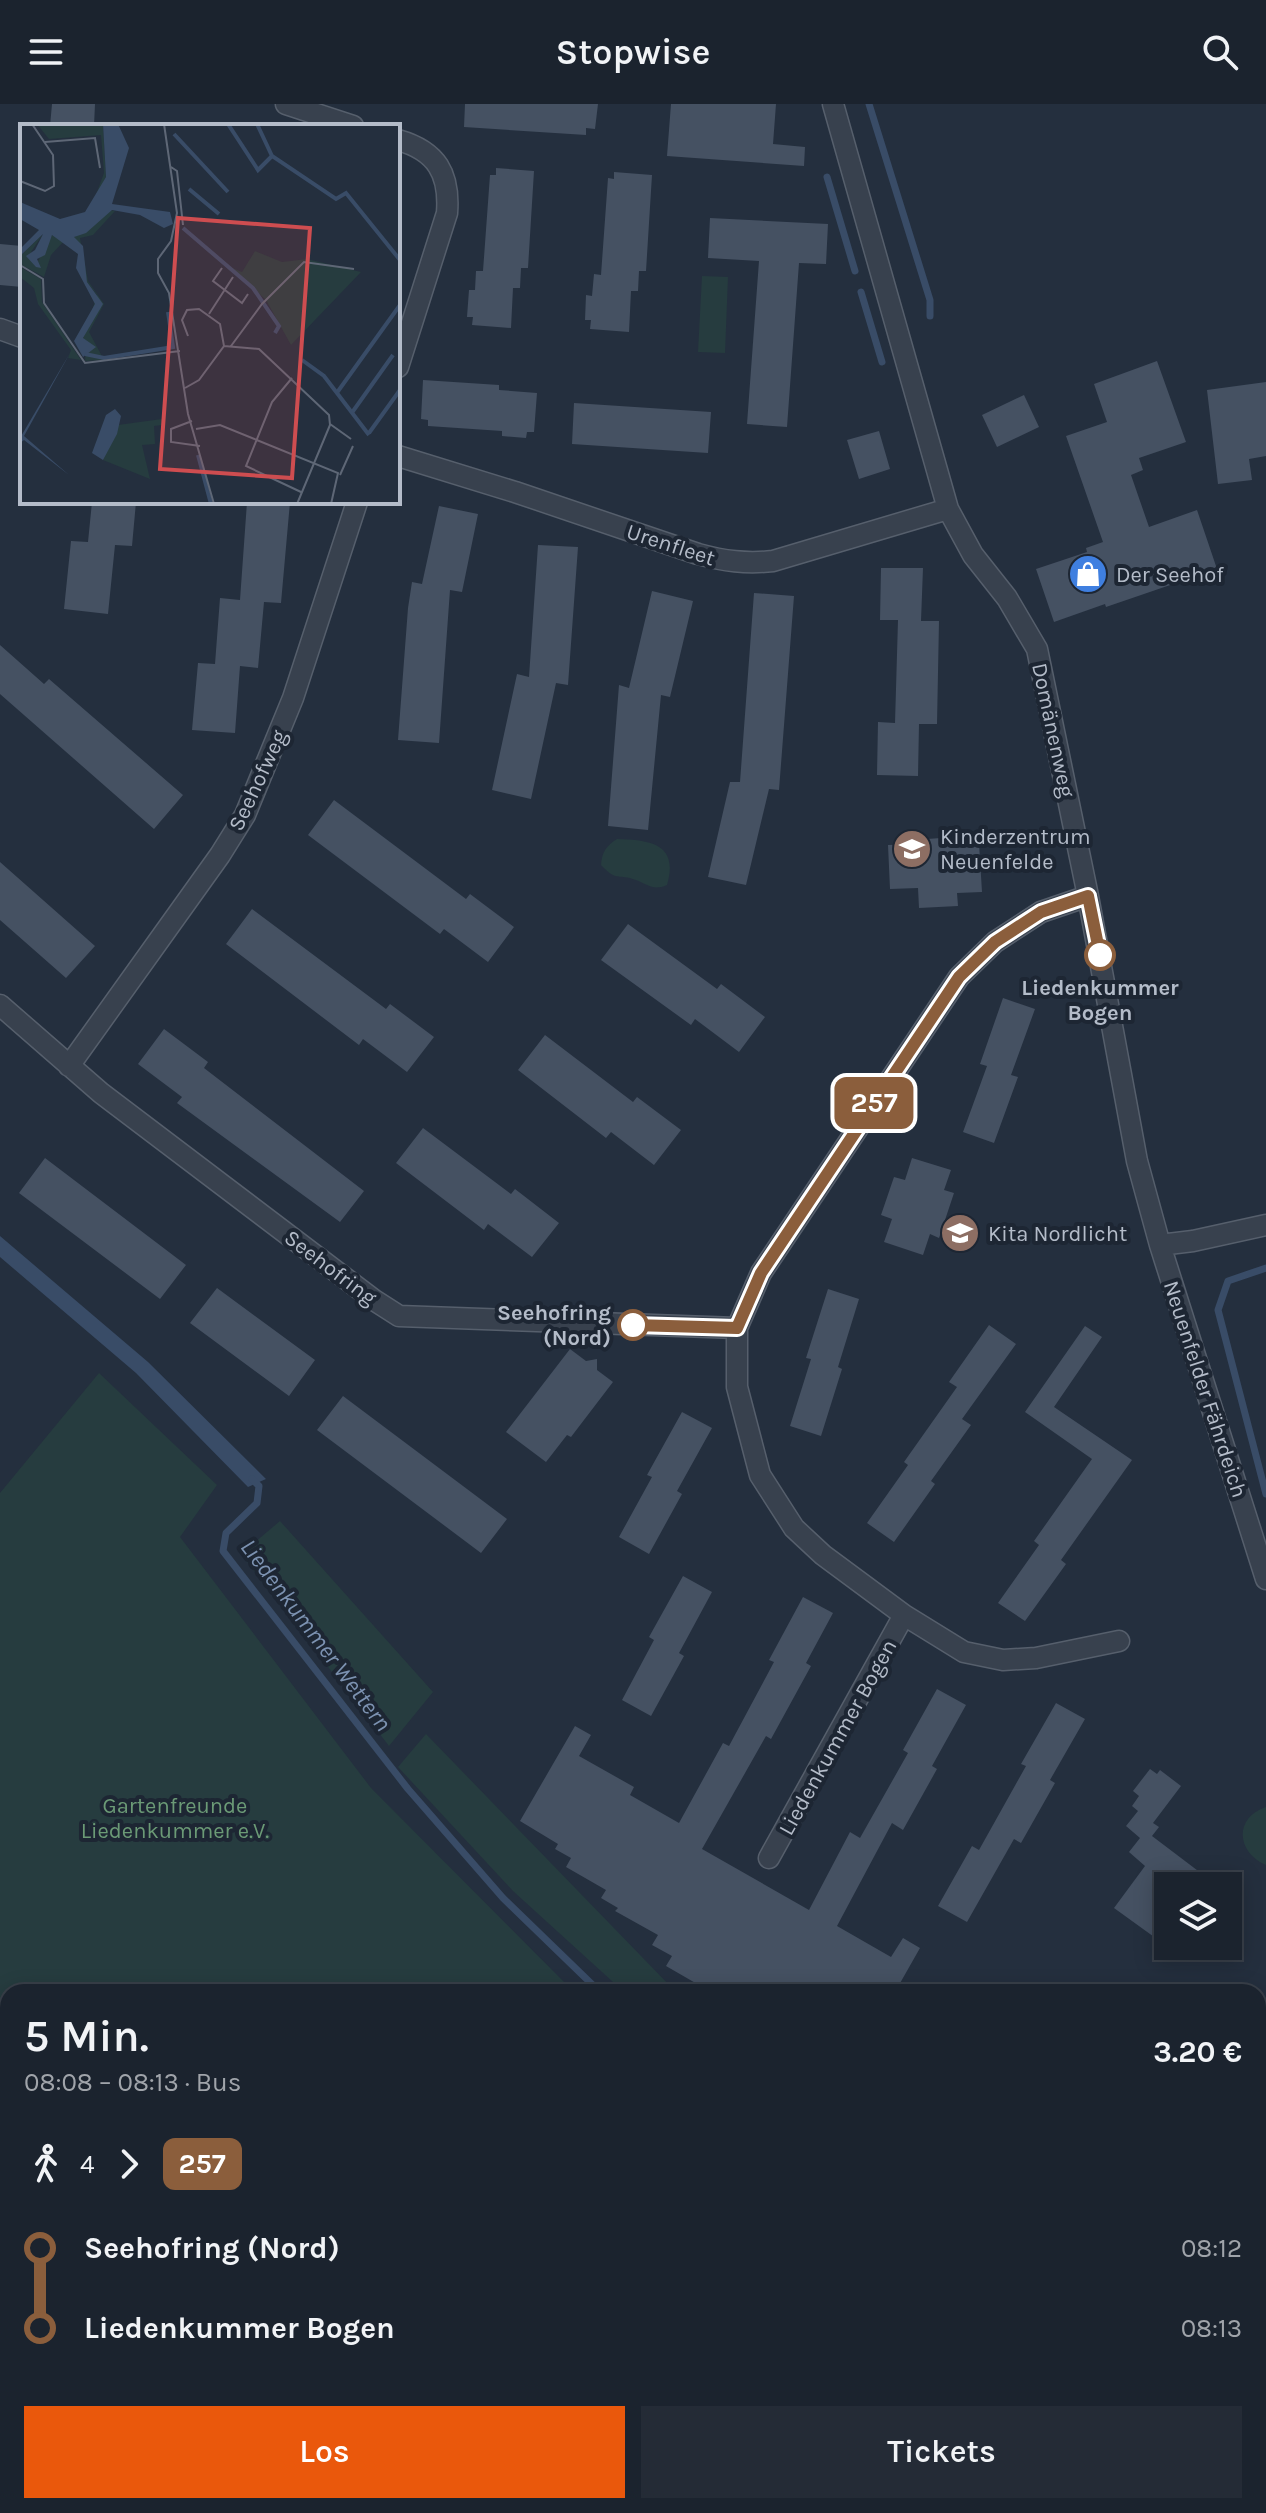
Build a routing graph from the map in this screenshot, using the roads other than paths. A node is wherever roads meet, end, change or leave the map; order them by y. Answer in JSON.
{"nodes":[{"id":1,"x":286,"y":104,"type":"edge"},
{"id":2,"x":833,"y":104,"type":"edge"},
{"id":3,"x":347,"y":124,"type":"edge"},
{"id":4,"x":400,"y":141,"type":"edge"},
{"id":5,"x":0,"y":329,"type":"edge"},
{"id":6,"x":20,"y":336,"type":"edge"},
{"id":7,"x":400,"y":361,"type":"edge"},
{"id":8,"x":400,"y":457,"type":"edge"},
{"id":9,"x":356,"y":504,"type":"edge"},
{"id":10,"x":948,"y":509,"type":"junction"},
{"id":11,"x":1088,"y":896,"type":"junction"},
{"id":12,"x":0,"y":1005,"type":"edge"},
{"id":13,"x":69,"y":1066,"type":"junction"},
{"id":14,"x":1266,"y":1225,"type":"edge"},
{"id":15,"x":1160,"y":1245,"type":"junction"},
{"id":16,"x":737,"y":1328,"type":"junction"},
{"id":17,"x":1266,"y":1579,"type":"edge"},
{"id":18,"x":904,"y":1615,"type":"junction"},
{"id":19,"x":1119,"y":1641,"type":"dead end"},
{"id":20,"x":769,"y":1858,"type":"dead end"}],
"edges":[{"from":1,"to":3,"type":"street"},
{"from":2,"to":10,"type":"street","name":"Domänenweg"},
{"from":4,"to":7,"type":"street"},
{"from":5,"to":6,"type":"street"},
{"from":8,"to":10,"type":"street","name":"Urenfleet"},
{"from":9,"to":13,"type":"street","name":"Seehofweg"},
{"from":10,"to":11,"type":"street","name":"Domänenweg"},
{"from":11,"to":15,"type":"street","name":"Domänenweg"},
{"from":11,"to":16,"type":"street","name":"Liedenkummer Bogen"},
{"from":12,"to":13,"type":"street","name":"Seehofring"},
{"from":13,"to":16,"type":"street","name":"Seehofring"},
{"from":14,"to":15,"type":"street"},
{"from":15,"to":17,"type":"street","name":"Neuenfelder Fährdeich"},
{"from":16,"to":18,"type":"street","name":"Liedenkummer Bogen"},
{"from":18,"to":19,"type":"street","name":"Liedenkummer Bogen"},
{"from":18,"to":20,"type":"street","name":"Liedenkummer Bogen"}]}
